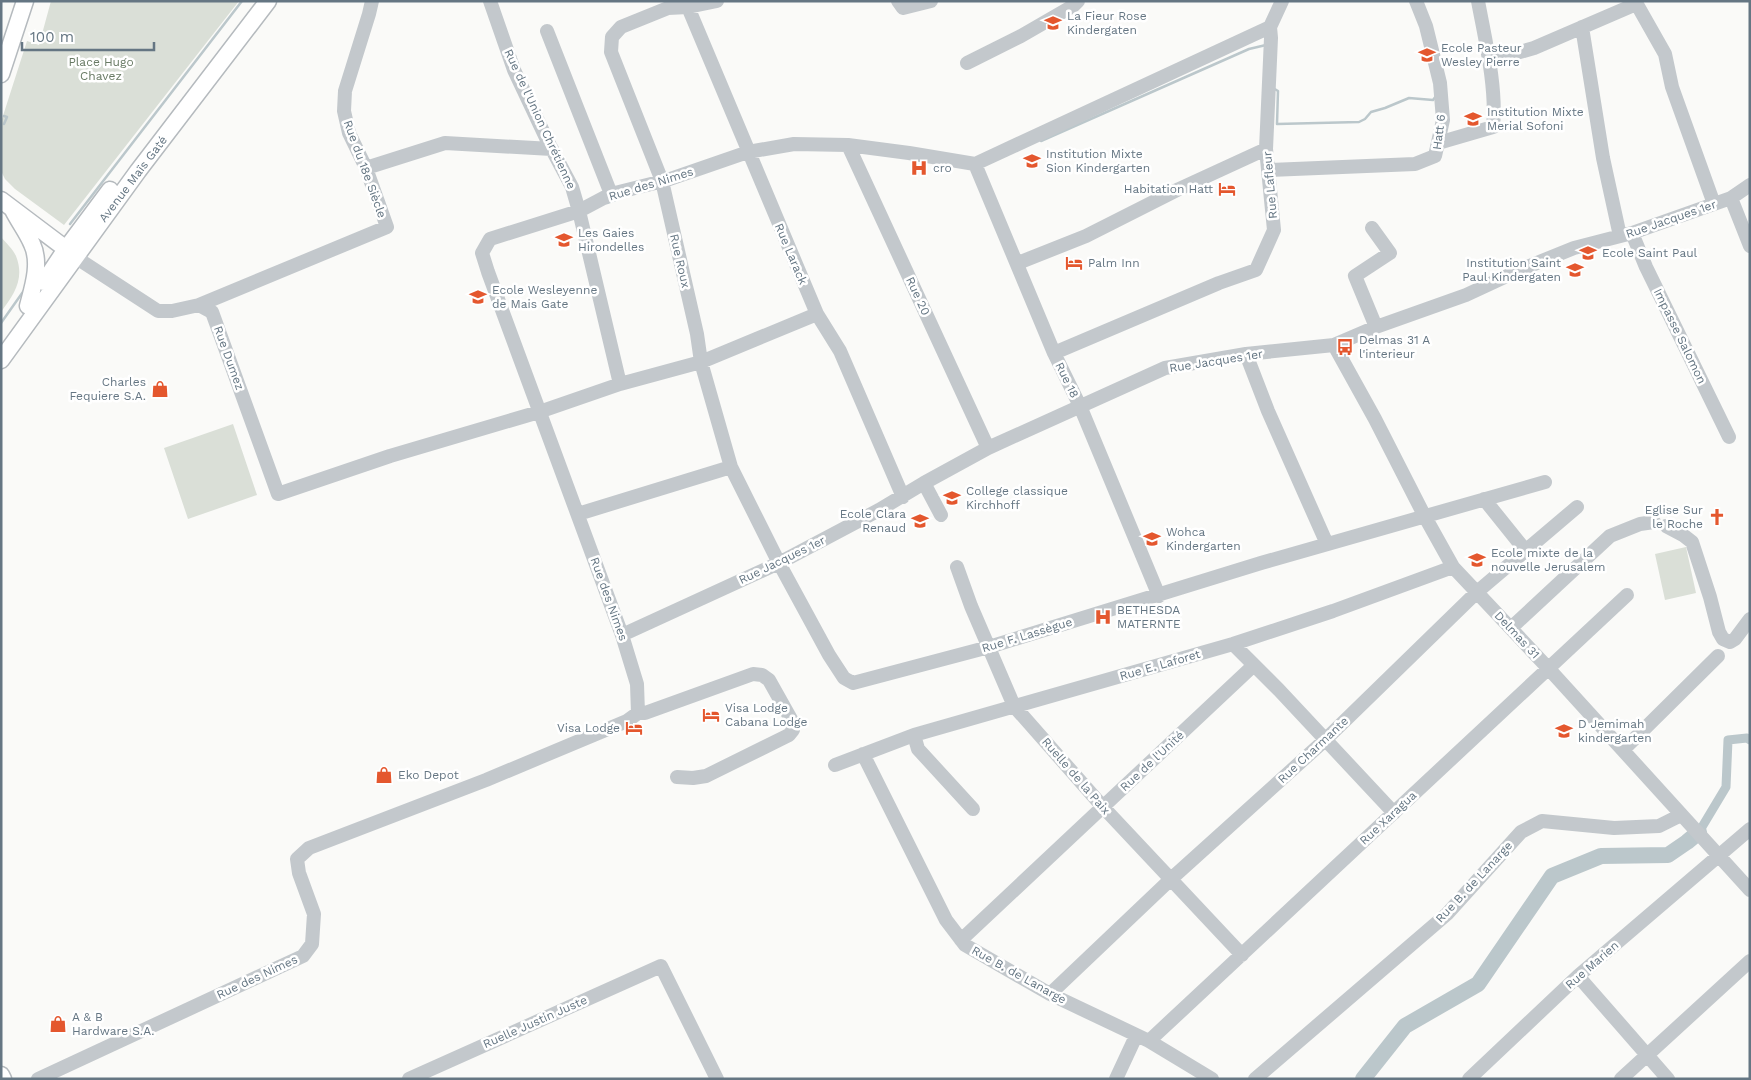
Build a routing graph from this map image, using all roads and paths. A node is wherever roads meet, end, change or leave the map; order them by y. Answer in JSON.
{"nodes":[{"id":1,"x":25,"y":1,"type":"edge"},
{"id":2,"x":256,"y":1,"type":"edge"},
{"id":3,"x":268,"y":1,"type":"edge"},
{"id":4,"x":372,"y":1,"type":"edge"},
{"id":5,"x":490,"y":1,"type":"edge"},
{"id":6,"x":717,"y":1,"type":"edge"},
{"id":7,"x":898,"y":1,"type":"edge"},
{"id":8,"x":931,"y":1,"type":"edge"},
{"id":9,"x":1078,"y":1,"type":"edge"},
{"id":10,"x":1282,"y":1,"type":"edge"},
{"id":11,"x":1416,"y":1,"type":"edge"},
{"id":12,"x":1478,"y":1,"type":"edge"},
{"id":13,"x":1636,"y":3,"type":"edge"},
{"id":14,"x":688,"y":7,"type":"junction"},
{"id":15,"x":1270,"y":27,"type":"junction"},
{"id":16,"x":1582,"y":27,"type":"junction"},
{"id":17,"x":547,"y":31,"type":"dead end"},
{"id":18,"x":1489,"y":61,"type":"junction"},
{"id":19,"x":968,"y":63,"type":"dead end"},
{"id":20,"x":1,"y":74,"type":"edge"},
{"id":21,"x":1438,"y":143,"type":"junction"},
{"id":22,"x":848,"y":145,"type":"junction"},
{"id":23,"x":552,"y":149,"type":"junction"},
{"id":24,"x":1266,"y":149,"type":"junction"},
{"id":25,"x":748,"y":152,"type":"junction"},
{"id":26,"x":975,"y":164,"type":"junction"},
{"id":27,"x":366,"y":168,"type":"junction"},
{"id":28,"x":1268,"y":170,"type":"junction"},
{"id":29,"x":662,"y":181,"type":"junction"},
{"id":30,"x":1747,"y":191,"type":"edge"},
{"id":31,"x":611,"y":194,"type":"junction"},
{"id":32,"x":1731,"y":198,"type":"junction"},
{"id":33,"x":1714,"y":204,"type":"junction"},
{"id":34,"x":7,"y":205,"type":"edge"},
{"id":35,"x":579,"y":211,"type":"junction"},
{"id":36,"x":1372,"y":228,"type":"dead end"},
{"id":37,"x":1626,"y":235,"type":"junction"},
{"id":38,"x":1750,"y":246,"type":"edge"},
{"id":39,"x":71,"y":253,"type":"junction"},
{"id":40,"x":1018,"y":263,"type":"junction"},
{"id":41,"x":199,"y":305,"type":"junction"},
{"id":42,"x":28,"y":306,"type":"junction"},
{"id":43,"x":817,"y":314,"type":"junction"},
{"id":44,"x":1376,"y":327,"type":"junction"},
{"id":45,"x":1334,"y":345,"type":"junction"},
{"id":46,"x":1,"y":346,"type":"edge"},
{"id":47,"x":1054,"y":353,"type":"junction"},
{"id":48,"x":1246,"y":354,"type":"junction"},
{"id":49,"x":1,"y":360,"type":"edge"},
{"id":50,"x":701,"y":362,"type":"junction"},
{"id":51,"x":620,"y":384,"type":"junction"},
{"id":52,"x":1080,"y":406,"type":"junction"},
{"id":53,"x":538,"y":412,"type":"junction"},
{"id":54,"x":1730,"y":437,"type":"dead end"},
{"id":55,"x":988,"y":448,"type":"junction"},
{"id":56,"x":732,"y":467,"type":"junction"},
{"id":57,"x":1545,"y":482,"type":"dead end"},
{"id":58,"x":924,"y":483,"type":"junction"},
{"id":59,"x":903,"y":497,"type":"junction"},
{"id":60,"x":1484,"y":499,"type":"junction"},
{"id":61,"x":1577,"y":507,"type":"dead end"},
{"id":62,"x":578,"y":514,"type":"junction"},
{"id":63,"x":941,"y":515,"type":"dead end"},
{"id":64,"x":1424,"y":515,"type":"junction"},
{"id":65,"x":1327,"y":544,"type":"junction"},
{"id":66,"x":1525,"y":550,"type":"junction"},
{"id":67,"x":779,"y":563,"type":"junction"},
{"id":68,"x":1453,"y":566,"type":"junction"},
{"id":69,"x":958,"y":567,"type":"dead end"},
{"id":70,"x":1477,"y":592,"type":"junction"},
{"id":71,"x":1159,"y":596,"type":"junction"},
{"id":72,"x":1627,"y":596,"type":"dead end"},
{"id":73,"x":1750,"y":619,"type":"edge"},
{"id":74,"x":1511,"y":628,"type":"junction"},
{"id":75,"x":622,"y":635,"type":"junction"},
{"id":76,"x":1233,"y":644,"type":"junction"},
{"id":77,"x":989,"y":647,"type":"junction"},
{"id":78,"x":1718,"y":656,"type":"dead end"},
{"id":79,"x":1254,"y":665,"type":"junction"},
{"id":80,"x":1549,"y":668,"type":"junction"},
{"id":81,"x":1014,"y":706,"type":"junction"},
{"id":82,"x":638,"y":713,"type":"junction"},
{"id":83,"x":914,"y":735,"type":"junction"},
{"id":84,"x":1326,"y":740,"type":"junction"},
{"id":85,"x":1623,"y":750,"type":"junction"},
{"id":86,"x":863,"y":754,"type":"junction"},
{"id":87,"x":835,"y":765,"type":"dead end"},
{"id":88,"x":678,"y":777,"type":"dead end"},
{"id":89,"x":1103,"y":807,"type":"junction"},
{"id":90,"x":973,"y":809,"type":"dead end"},
{"id":91,"x":1394,"y":813,"type":"junction"},
{"id":92,"x":1681,"y":815,"type":"junction"},
{"id":93,"x":1750,"y":829,"type":"edge"},
{"id":94,"x":1718,"y":856,"type":"junction"},
{"id":95,"x":1171,"y":879,"type":"junction"},
{"id":96,"x":1750,"y":890,"type":"edge"},
{"id":97,"x":961,"y":940,"type":"junction"},
{"id":98,"x":1242,"y":954,"type":"junction"},
{"id":99,"x":1750,"y":961,"type":"edge"},
{"id":100,"x":1578,"y":976,"type":"junction"},
{"id":101,"x":1050,"y":994,"type":"junction"},
{"id":102,"x":1143,"y":1039,"type":"junction"},
{"id":103,"x":1647,"y":1056,"type":"junction"},
{"id":104,"x":38,"y":1079,"type":"edge"},
{"id":105,"x":408,"y":1079,"type":"edge"},
{"id":106,"x":717,"y":1079,"type":"edge"},
{"id":107,"x":1116,"y":1079,"type":"edge"},
{"id":108,"x":1212,"y":1079,"type":"edge"},
{"id":109,"x":1255,"y":1079,"type":"edge"},
{"id":110,"x":1469,"y":1079,"type":"edge"},
{"id":111,"x":1621,"y":1079,"type":"edge"},
{"id":112,"x":1668,"y":1079,"type":"edge"}],
"edges":[{"from":1,"to":20,"type":"main road"},
{"from":2,"to":39,"type":"main road","name":"Avenue Maïs Gaté"},
{"from":3,"to":39,"type":"main road","name":"Avenue Maïs Gaté"},
{"from":4,"to":27,"type":"street","name":"Rue du 18e Siècle"},
{"from":5,"to":23,"type":"street","name":"Rue de l'Union Chrétienne"},
{"from":6,"to":14,"type":"street","name":"Rue Roux"},
{"from":7,"to":8,"type":"street"},
{"from":9,"to":19,"type":"street"},
{"from":10,"to":15,"type":"street","name":"Rue Lafleur"},
{"from":11,"to":21,"type":"street","name":"Hatt 6"},
{"from":12,"to":18,"type":"street"},
{"from":13,"to":16,"type":"street"},
{"from":13,"to":33,"type":"street"},
{"from":14,"to":25,"type":"street","name":"Rue Larack"},
{"from":14,"to":29,"type":"street","name":"Rue Roux"},
{"from":15,"to":24,"type":"street","name":"Rue Lafleur"},
{"from":15,"to":26,"type":"street"},
{"from":16,"to":18,"type":"street"},
{"from":16,"to":37,"type":"street","name":"Impasse Salomon"},
{"from":17,"to":31,"type":"street"},
{"from":18,"to":21,"type":"street"},
{"from":21,"to":28,"type":"street","name":"Hatt 6"},
{"from":22,"to":25,"type":"street","name":"Rue des Nimes"},
{"from":22,"to":26,"type":"street","name":"Rue des Nimes"},
{"from":22,"to":55,"type":"street","name":"Rue 20"},
{"from":23,"to":27,"type":"street"},
{"from":23,"to":35,"type":"street","name":"Rue de l'Union Chrétienne"},
{"from":24,"to":28,"type":"street","name":"Rue Lafleur"},
{"from":24,"to":40,"type":"street"},
{"from":25,"to":29,"type":"street","name":"Rue des Nimes"},
{"from":25,"to":43,"type":"street","name":"Rue Larack"},
{"from":26,"to":40,"type":"street","name":"Rue 18"},
{"from":27,"to":41,"type":"street","name":"Rue du 18e Siècle"},
{"from":28,"to":47,"type":"street","name":"Rue Lafleur"},
{"from":29,"to":31,"type":"street","name":"Rue des Nimes"},
{"from":29,"to":50,"type":"street","name":"Rue Roux"},
{"from":30,"to":32,"type":"street","name":"Rue Jacques 1er"},
{"from":31,"to":35,"type":"street","name":"Rue des Nimes"},
{"from":32,"to":33,"type":"street","name":"Rue Jacques 1er"},
{"from":32,"to":38,"type":"street"},
{"from":33,"to":37,"type":"street","name":"Rue Jacques 1er"},
{"from":34,"to":39,"type":"main road"},
{"from":34,"to":42,"type":"main road"},
{"from":35,"to":51,"type":"street","name":"Rue de l'Union Chrétienne"},
{"from":35,"to":53,"type":"street","name":"Rue des Nimes"},
{"from":36,"to":44,"type":"street"},
{"from":37,"to":44,"type":"street","name":"Rue Jacques 1er"},
{"from":37,"to":54,"type":"street","name":"Impasse Salomon"},
{"from":39,"to":41,"type":"street"},
{"from":39,"to":42,"type":"main road","name":"Avenue Maïs Gaté"},
{"from":39,"to":49,"type":"main road","name":"Avenue Maïs Gaté"},
{"from":40,"to":47,"type":"street","name":"Rue 18"},
{"from":41,"to":53,"type":"street","name":"Rue Dumez"},
{"from":42,"to":46,"type":"main road","name":"Avenue Maïs Gaté"},
{"from":43,"to":50,"type":"street"},
{"from":43,"to":59,"type":"street","name":"Rue Larack"},
{"from":44,"to":45,"type":"street","name":"Rue Jacques 1er"},
{"from":45,"to":48,"type":"street","name":"Rue Jacques 1er"},
{"from":45,"to":64,"type":"street","name":"Delmas 31"},
{"from":47,"to":52,"type":"street","name":"Rue 18"},
{"from":48,"to":52,"type":"street","name":"Rue Jacques 1er"},
{"from":48,"to":65,"type":"street"},
{"from":50,"to":51,"type":"street"},
{"from":50,"to":56,"type":"street","name":"Rue Roux"},
{"from":51,"to":53,"type":"street"},
{"from":52,"to":55,"type":"street","name":"Rue Jacques 1er"},
{"from":52,"to":71,"type":"street","name":"Rue 18"},
{"from":53,"to":62,"type":"street","name":"Rue des Nimes"},
{"from":55,"to":58,"type":"street","name":"Rue Jacques 1er"},
{"from":56,"to":62,"type":"street"},
{"from":56,"to":67,"type":"street","name":"Rue Roux"},
{"from":57,"to":60,"type":"street","name":"Rue F. Lassègue"},
{"from":58,"to":59,"type":"street","name":"Rue Jacques 1er"},
{"from":58,"to":63,"type":"street"},
{"from":59,"to":67,"type":"street","name":"Rue Jacques 1er"},
{"from":60,"to":64,"type":"street","name":"Rue F. Lassègue"},
{"from":60,"to":66,"type":"street"},
{"from":61,"to":66,"type":"street","name":"Rue Charmante"},
{"from":62,"to":75,"type":"street","name":"Rue des Nimes"},
{"from":64,"to":65,"type":"street","name":"Rue F. Lassègue"},
{"from":64,"to":68,"type":"street","name":"Delmas 31"},
{"from":65,"to":71,"type":"street","name":"Rue F. Lassègue"},
{"from":66,"to":70,"type":"street","name":"Rue Charmante"},
{"from":67,"to":75,"type":"street","name":"Rue Jacques 1er"},
{"from":67,"to":77,"type":"street","name":"Rue F. Lassègue"},
{"from":68,"to":70,"type":"street","name":"Delmas 31"},
{"from":68,"to":76,"type":"street","name":"Rue E. Laforet"},
{"from":69,"to":77,"type":"street","name":"Ruelle de la Paix"},
{"from":70,"to":74,"type":"street","name":"Delmas 31"},
{"from":70,"to":84,"type":"street","name":"Rue Charmante"},
{"from":71,"to":77,"type":"street","name":"Rue F. Lassègue"},
{"from":72,"to":80,"type":"street","name":"Rue Xaragua"},
{"from":73,"to":74,"type":"street"},
{"from":74,"to":80,"type":"street","name":"Delmas 31"},
{"from":75,"to":82,"type":"street","name":"Rue des Nimes"},
{"from":76,"to":79,"type":"street"},
{"from":76,"to":81,"type":"street","name":"Rue E. Laforet"},
{"from":77,"to":81,"type":"street","name":"Ruelle de la Paix"},
{"from":78,"to":85,"type":"street"},
{"from":79,"to":84,"type":"street"},
{"from":79,"to":89,"type":"street","name":"Rue de l'Unité"},
{"from":80,"to":85,"type":"street","name":"Delmas 31"},
{"from":80,"to":91,"type":"street","name":"Rue Xaragua"},
{"from":81,"to":83,"type":"street","name":"Rue E. Laforet"},
{"from":81,"to":89,"type":"street","name":"Ruelle de la Paix"},
{"from":82,"to":88,"type":"street"},
{"from":82,"to":104,"type":"street","name":"Rue des Nimes"},
{"from":83,"to":86,"type":"street","name":"Rue E. Laforet"},
{"from":83,"to":90,"type":"street"},
{"from":84,"to":91,"type":"street"},
{"from":84,"to":95,"type":"street","name":"Rue Charmante"},
{"from":85,"to":92,"type":"street","name":"Delmas 31"},
{"from":86,"to":87,"type":"street","name":"Rue E. Laforet"},
{"from":86,"to":97,"type":"street","name":"Rue B. de Lanarge"},
{"from":89,"to":95,"type":"street","name":"Ruelle de la Paix"},
{"from":89,"to":97,"type":"street","name":"Rue de l'Unité"},
{"from":91,"to":98,"type":"street","name":"Rue Xaragua"},
{"from":92,"to":94,"type":"street","name":"Delmas 31"},
{"from":92,"to":109,"type":"street","name":"Rue B. de Lanarge"},
{"from":93,"to":94,"type":"street","name":"Rue Marien"},
{"from":94,"to":96,"type":"street","name":"Delmas 31"},
{"from":94,"to":100,"type":"street","name":"Rue Marien"},
{"from":95,"to":98,"type":"street","name":"Ruelle de la Paix"},
{"from":95,"to":101,"type":"street","name":"Rue Charmante"},
{"from":97,"to":101,"type":"street","name":"Rue B. de Lanarge"},
{"from":98,"to":102,"type":"street","name":"Rue Xaragua"},
{"from":99,"to":103,"type":"street"},
{"from":100,"to":103,"type":"street"},
{"from":100,"to":110,"type":"street","name":"Rue Marien"},
{"from":101,"to":102,"type":"street","name":"Rue B. de Lanarge"},
{"from":102,"to":107,"type":"street"},
{"from":102,"to":108,"type":"street","name":"Rue B. de Lanarge"},
{"from":103,"to":111,"type":"street"},
{"from":103,"to":112,"type":"street"},
{"from":105,"to":106,"type":"street","name":"Ruelle Justin Juste"}]}
